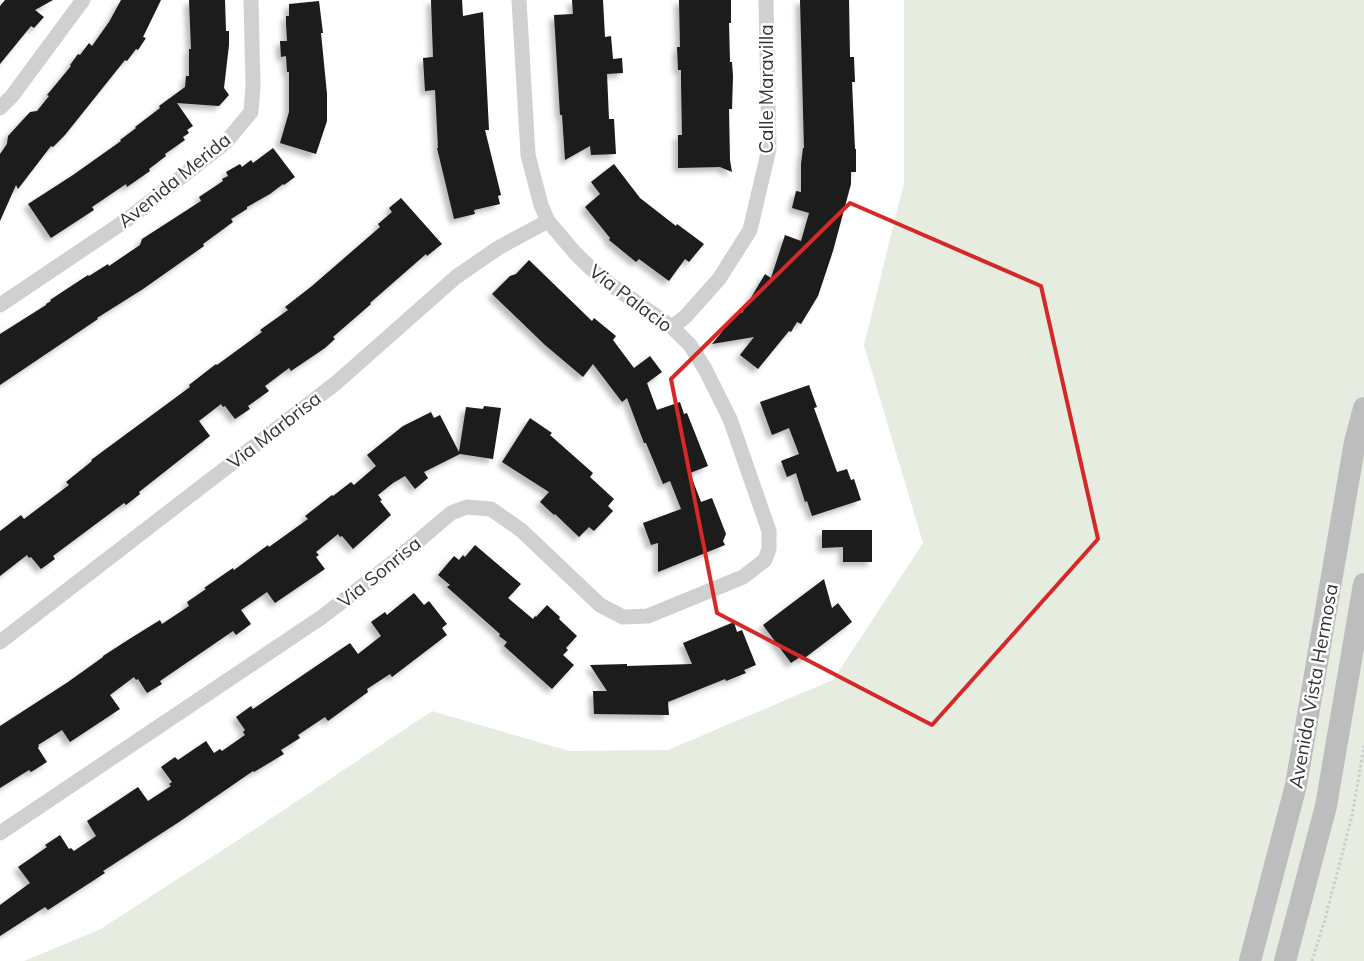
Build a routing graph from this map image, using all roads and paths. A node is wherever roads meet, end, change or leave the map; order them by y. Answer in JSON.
{"nodes":[{"id":1,"x":83,"y":0,"type":"edge"},
{"id":2,"x":251,"y":0,"type":"edge"},
{"id":3,"x":519,"y":0,"type":"edge"},
{"id":4,"x":766,"y":0,"type":"edge"},
{"id":5,"x":0,"y":108,"type":"edge"},
{"id":6,"x":548,"y":221,"type":"junction"},
{"id":7,"x":0,"y":305,"type":"edge"},
{"id":8,"x":672,"y":327,"type":"junction"},
{"id":9,"x":1364,"y":408,"type":"edge"},
{"id":10,"x":765,"y":560,"type":"joint"},
{"id":11,"x":1364,"y":584,"type":"edge"},
{"id":12,"x":0,"y":642,"type":"edge"},
{"id":13,"x":1364,"y":746,"type":"edge"},
{"id":14,"x":0,"y":833,"type":"edge"},
{"id":15,"x":1250,"y":961,"type":"edge"},
{"id":16,"x":1285,"y":961,"type":"edge"},
{"id":17,"x":1312,"y":961,"type":"edge"}],
"edges":[{"from":1,"to":5,"type":"street"},
{"from":2,"to":7,"type":"street","name":"Avenida Merida"},
{"from":3,"to":6,"type":"street","name":"Via Palacio"},
{"from":4,"to":8,"type":"street","name":"Calle Maravilla"},
{"from":6,"to":8,"type":"street","name":"Via Palacio"},
{"from":6,"to":12,"type":"street","name":"Via Marbrisa"},
{"from":8,"to":10,"type":"street","name":"Via Palacio"},
{"from":9,"to":15,"type":"main road","name":"Avenida Vista Hermosa"},
{"from":10,"to":14,"type":"street","name":"Via Sonrisa"},
{"from":11,"to":16,"type":"main road","name":"Avenida Vista Hermosa"},
{"from":13,"to":17,"type":"path"}]}
